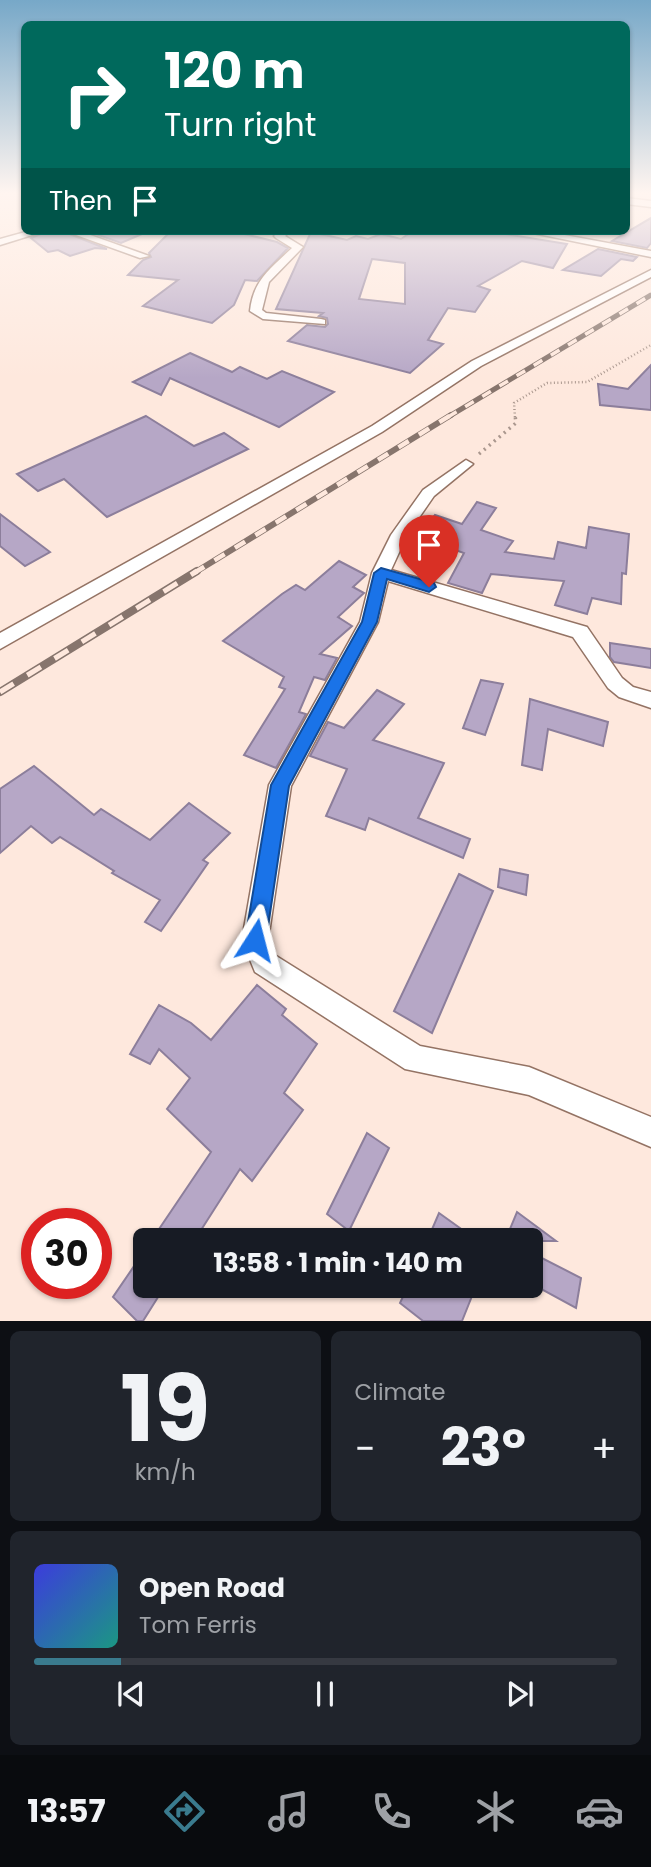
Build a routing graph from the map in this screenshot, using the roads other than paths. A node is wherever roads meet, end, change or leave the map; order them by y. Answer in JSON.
{"nodes":[{"id":1,"x":140,"y":255,"type":"edge"},
{"id":2,"x":289,"y":255,"type":"edge"},
{"id":3,"x":144,"y":256,"type":"dead end"},
{"id":4,"x":651,"y":273,"type":"edge"},
{"id":5,"x":321,"y":322,"type":"dead end"},
{"id":6,"x":466,"y":464,"type":"road end"},
{"id":7,"x":381,"y":573,"type":"junction"},
{"id":8,"x":0,"y":642,"type":"edge"},
{"id":9,"x":651,"y":700,"type":"edge"},
{"id":10,"x":651,"y":1132,"type":"edge"}],
"edges":[{"from":1,"to":3,"type":"street"},
{"from":2,"to":5,"type":"street"},
{"from":4,"to":8,"type":"street"},
{"from":6,"to":7,"type":"street"},
{"from":7,"to":9,"type":"street"},
{"from":7,"to":10,"type":"street"}]}
